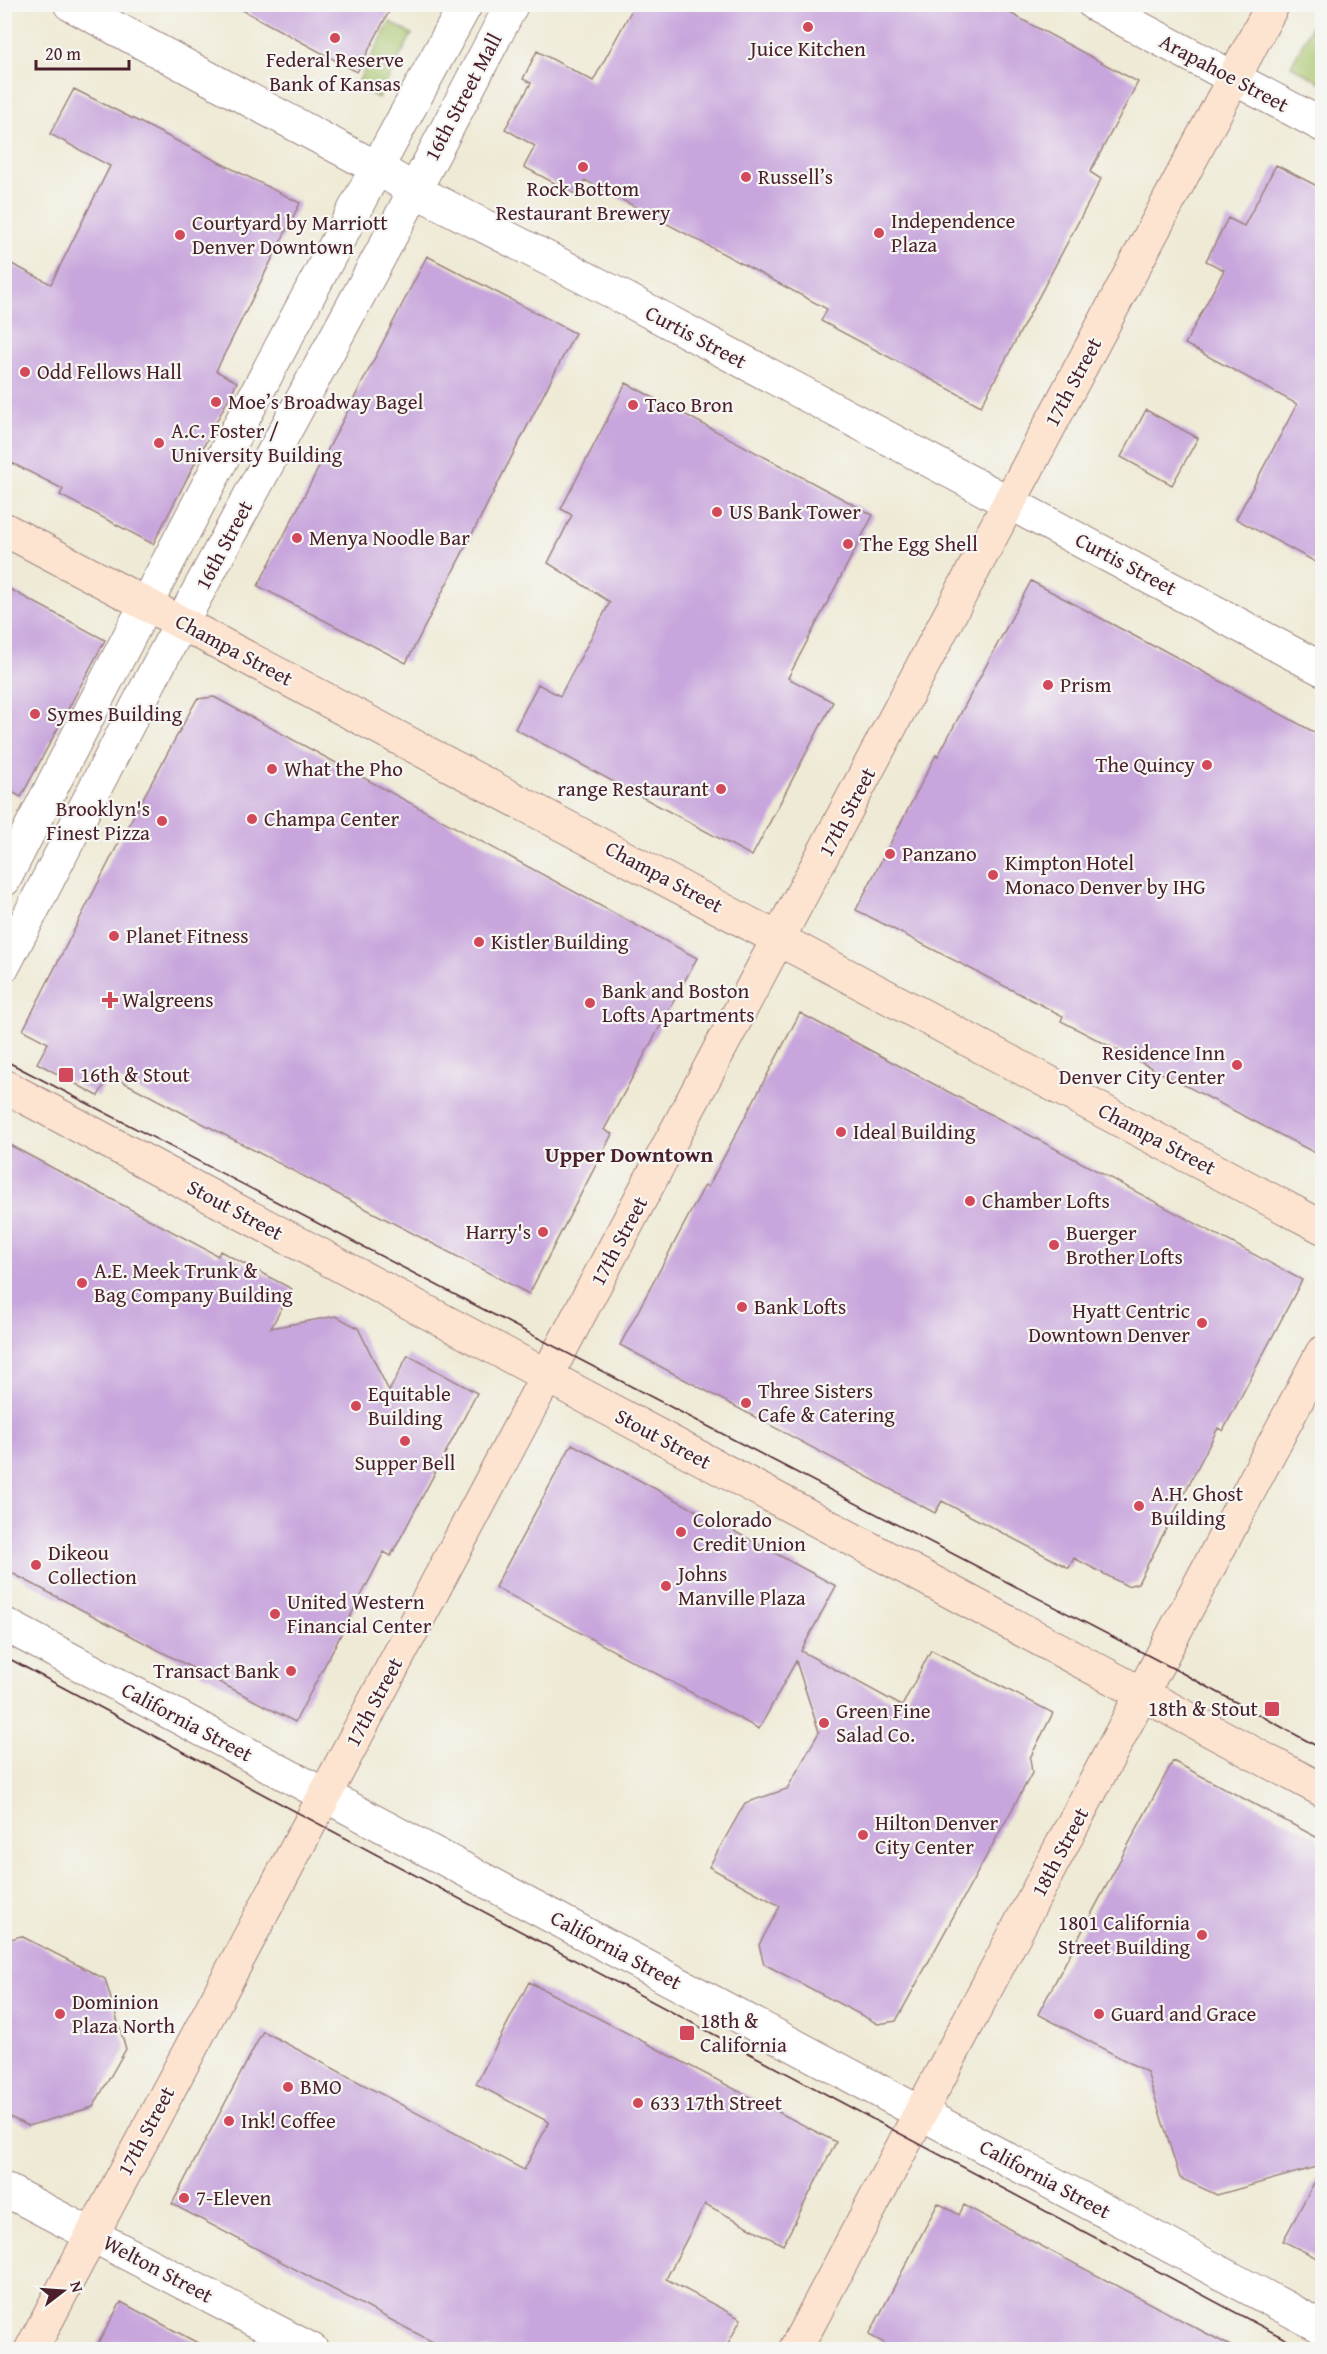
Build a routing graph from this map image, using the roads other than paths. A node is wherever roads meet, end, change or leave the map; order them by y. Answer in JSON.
{"nodes":[{"id":1,"x":70,"y":4,"type":"edge"},
{"id":2,"x":466,"y":4,"type":"edge"},
{"id":3,"x":512,"y":4,"type":"edge"},
{"id":4,"x":1094,"y":4,"type":"edge"},
{"id":5,"x":1273,"y":4,"type":"edge"},
{"id":6,"x":1233,"y":78,"type":"junction"},
{"id":7,"x":1323,"y":125,"type":"edge"},
{"id":8,"x":377,"y":168,"type":"junction"},
{"id":9,"x":414,"y":190,"type":"junction"},
{"id":10,"x":1009,"y":503,"type":"junction"},
{"id":11,"x":4,"y":529,"type":"edge"},
{"id":12,"x":146,"y":603,"type":"junction"},
{"id":13,"x":183,"y":623,"type":"junction"},
{"id":14,"x":1323,"y":669,"type":"edge"},
{"id":15,"x":4,"y":880,"type":"edge"},
{"id":16,"x":780,"y":938,"type":"junction"},
{"id":17,"x":4,"y":965,"type":"edge"},
{"id":18,"x":4,"y":1086,"type":"edge"},
{"id":19,"x":1323,"y":1227,"type":"edge"},
{"id":20,"x":1323,"y":1353,"type":"edge"},
{"id":21,"x":547,"y":1377,"type":"junction"},
{"id":22,"x":4,"y":1624,"type":"edge"},
{"id":23,"x":1142,"y":1696,"type":"junction"},
{"id":24,"x":1323,"y":1790,"type":"edge"},
{"id":25,"x":325,"y":1795,"type":"junction"},
{"id":26,"x":921,"y":2113,"type":"junction"},
{"id":27,"x":4,"y":2189,"type":"edge"},
{"id":28,"x":92,"y":2234,"type":"junction"},
{"id":29,"x":1323,"y":2327,"type":"edge"},
{"id":30,"x":31,"y":2349,"type":"edge"},
{"id":31,"x":312,"y":2349,"type":"edge"},
{"id":32,"x":795,"y":2349,"type":"edge"}],
"edges":[{"from":1,"to":8,"type":"street","name":"Curtis Street"},
{"from":2,"to":8,"type":"street","name":"16th Street Mall"},
{"from":3,"to":9,"type":"street","name":"16th Street Mall"},
{"from":4,"to":6,"type":"street","name":"Arapahoe Street"},
{"from":5,"to":6,"type":"main road","name":"17th Street"},
{"from":6,"to":7,"type":"street","name":"Arapahoe Street"},
{"from":6,"to":10,"type":"main road","name":"17th Street"},
{"from":8,"to":9,"type":"street","name":"Curtis Street"},
{"from":8,"to":12,"type":"street","name":"16th Street"},
{"from":9,"to":10,"type":"street","name":"Curtis Street"},
{"from":9,"to":13,"type":"street","name":"16th Street"},
{"from":10,"to":14,"type":"street","name":"Curtis Street"},
{"from":10,"to":16,"type":"main road","name":"17th Street"},
{"from":11,"to":12,"type":"main road","name":"Champa Street"},
{"from":12,"to":13,"type":"main road","name":"Champa Street"},
{"from":12,"to":15,"type":"street","name":"16th Street"},
{"from":13,"to":16,"type":"main road","name":"Champa Street"},
{"from":13,"to":17,"type":"street","name":"16th Street"},
{"from":16,"to":19,"type":"main road","name":"Champa Street"},
{"from":16,"to":21,"type":"main road","name":"17th Street"},
{"from":18,"to":21,"type":"main road","name":"Stout Street"},
{"from":20,"to":23,"type":"main road","name":"18th Street"},
{"from":21,"to":23,"type":"main road","name":"Stout Street"},
{"from":21,"to":25,"type":"main road","name":"17th Street"},
{"from":22,"to":25,"type":"street","name":"California Street"},
{"from":23,"to":24,"type":"main road","name":"Stout Street"},
{"from":23,"to":26,"type":"main road","name":"18th Street"},
{"from":25,"to":26,"type":"street","name":"California Street"},
{"from":25,"to":28,"type":"main road","name":"17th Street"},
{"from":26,"to":29,"type":"street","name":"California Street"},
{"from":26,"to":32,"type":"main road","name":"18th Street"},
{"from":27,"to":28,"type":"street","name":"Welton Street"},
{"from":28,"to":30,"type":"main road","name":"17th Street"},
{"from":28,"to":31,"type":"street","name":"Welton Street"}]}
